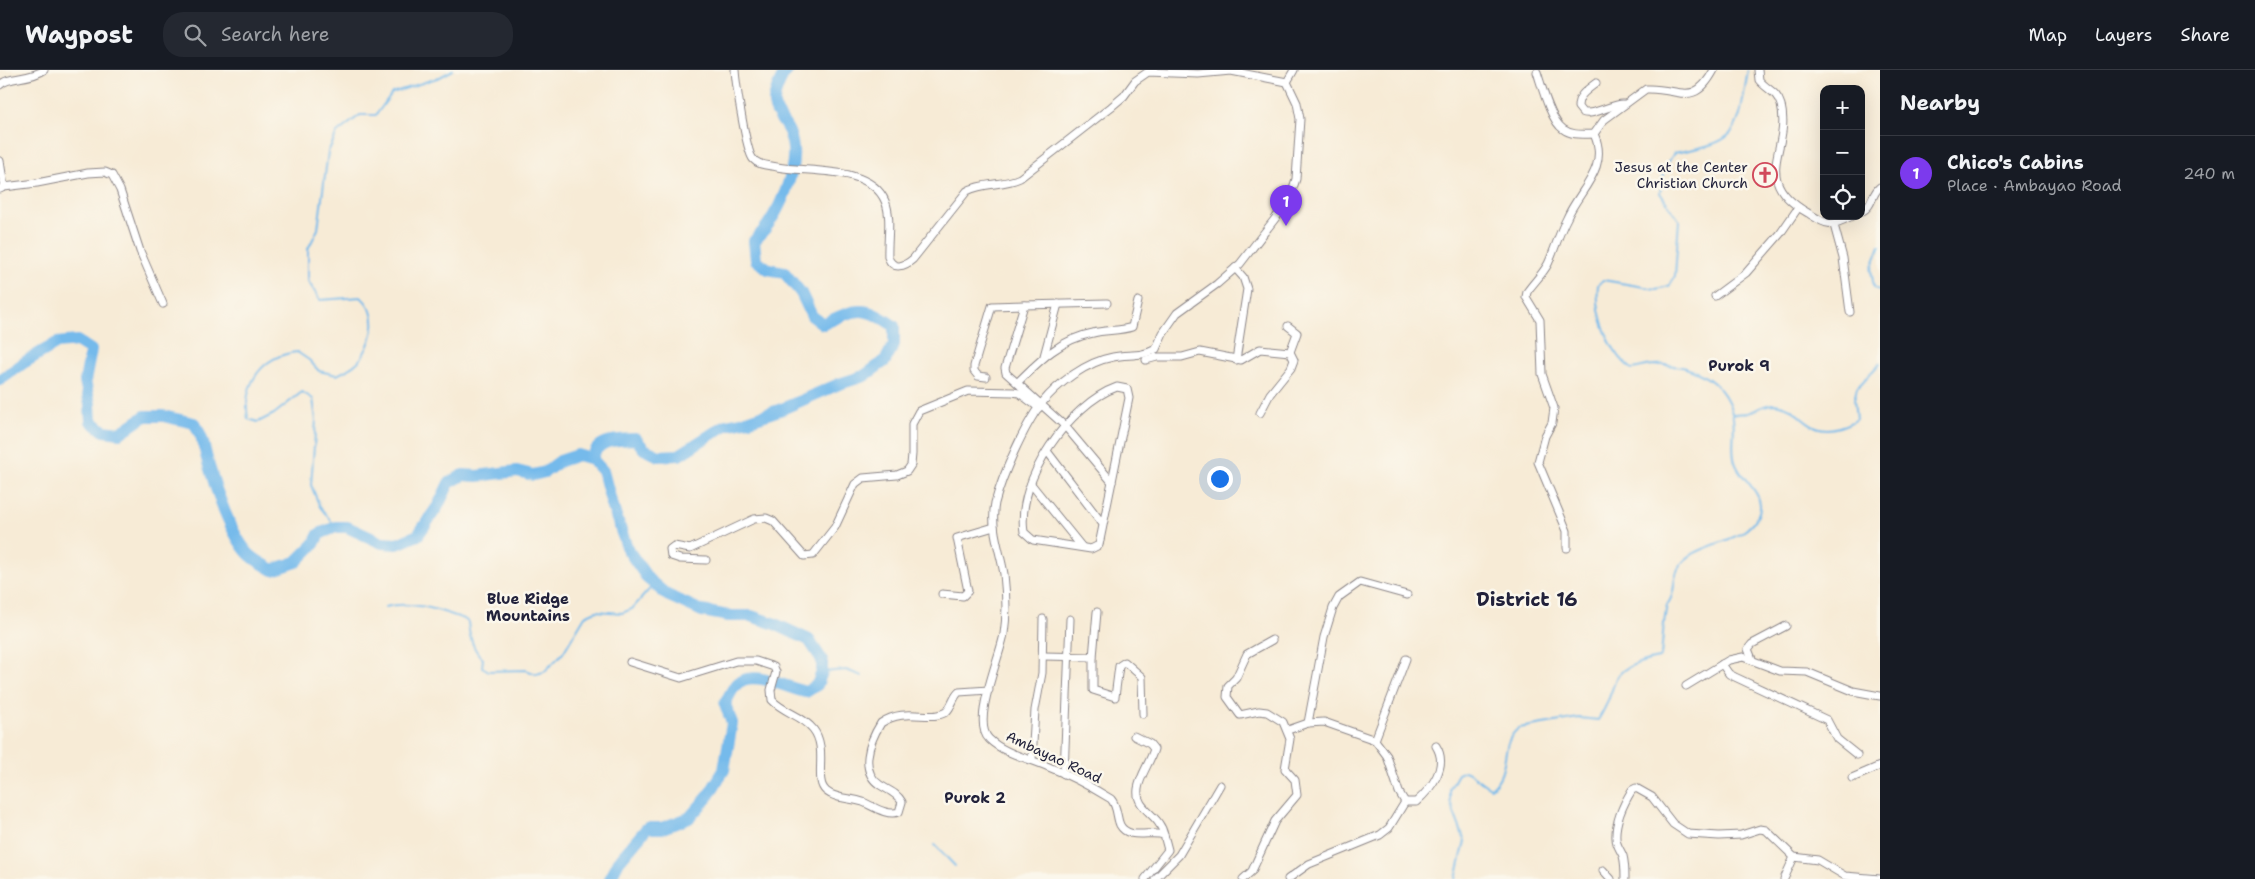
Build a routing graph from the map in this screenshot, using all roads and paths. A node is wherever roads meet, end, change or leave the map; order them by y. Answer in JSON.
{"nodes":[{"id":1,"x":44,"y":70,"type":"edge"},
{"id":2,"x":735,"y":70,"type":"edge"},
{"id":3,"x":1294,"y":70,"type":"edge"},
{"id":4,"x":1714,"y":70,"type":"edge"},
{"id":5,"x":1758,"y":70,"type":"edge"},
{"id":6,"x":1537,"y":72,"type":"dead end"},
{"id":7,"x":1287,"y":82,"type":"junction"},
{"id":8,"x":1596,"y":83,"type":"dead end"},
{"id":9,"x":0,"y":85,"type":"edge"},
{"id":10,"x":1624,"y":104,"type":"junction"},
{"id":11,"x":1594,"y":134,"type":"junction"},
{"id":12,"x":0,"y":161,"type":"edge"},
{"id":13,"x":1880,"y":187,"type":"edge"},
{"id":14,"x":2,"y":188,"type":"edge"},
{"id":15,"x":1798,"y":208,"type":"junction"},
{"id":16,"x":1865,"y":210,"type":"edge"},
{"id":17,"x":1844,"y":220,"type":"edge"},
{"id":18,"x":1834,"y":225,"type":"junction"},
{"id":19,"x":1235,"y":268,"type":"junction"},
{"id":20,"x":1715,"y":296,"type":"dead end"},
{"id":21,"x":1138,"y":301,"type":"dead end"},
{"id":22,"x":1107,"y":303,"type":"dead end"},
{"id":23,"x":164,"y":304,"type":"dead end"},
{"id":24,"x":1058,"y":304,"type":"junction"},
{"id":25,"x":1024,"y":305,"type":"junction"},
{"id":26,"x":1850,"y":312,"type":"dead end"},
{"id":27,"x":1288,"y":326,"type":"dead end"},
{"id":28,"x":1290,"y":352,"type":"junction"},
{"id":29,"x":1044,"y":356,"type":"junction"},
{"id":30,"x":1146,"y":360,"type":"dead end"},
{"id":31,"x":1236,"y":360,"type":"junction"},
{"id":32,"x":986,"y":377,"type":"dead end"},
{"id":33,"x":1018,"y":382,"type":"junction"},
{"id":34,"x":1039,"y":407,"type":"junction"},
{"id":35,"x":1260,"y":413,"type":"dead end"},
{"id":36,"x":1065,"y":426,"type":"junction"},
{"id":37,"x":1047,"y":451,"type":"junction"},
{"id":38,"x":1112,"y":482,"type":"junction"},
{"id":39,"x":1031,"y":484,"type":"junction"},
{"id":40,"x":1102,"y":523,"type":"junction"},
{"id":41,"x":994,"y":527,"type":"junction"},
{"id":42,"x":1082,"y":547,"type":"junction"},
{"id":43,"x":1567,"y":548,"type":"dead end"},
{"id":44,"x":706,"y":560,"type":"dead end"},
{"id":45,"x":942,"y":594,"type":"dead end"},
{"id":46,"x":1407,"y":595,"type":"dead end"},
{"id":47,"x":1097,"y":612,"type":"dead end"},
{"id":48,"x":1043,"y":619,"type":"dead end"},
{"id":49,"x":1070,"y":619,"type":"dead end"},
{"id":50,"x":1786,"y":626,"type":"dead end"},
{"id":51,"x":1272,"y":640,"type":"dead end"},
{"id":52,"x":1043,"y":656,"type":"junction"},
{"id":53,"x":1068,"y":656,"type":"junction"},
{"id":54,"x":1093,"y":656,"type":"junction"},
{"id":55,"x":1752,"y":659,"type":"junction"},
{"id":56,"x":1406,"y":660,"type":"dead end"},
{"id":57,"x":630,"y":662,"type":"dead end"},
{"id":58,"x":1722,"y":664,"type":"junction"},
{"id":59,"x":1686,"y":686,"type":"dead end"},
{"id":60,"x":989,"y":690,"type":"junction"},
{"id":61,"x":1880,"y":696,"type":"edge"},
{"id":62,"x":1143,"y":714,"type":"dead end"},
{"id":63,"x":1308,"y":723,"type":"junction"},
{"id":64,"x":1288,"y":730,"type":"junction"},
{"id":65,"x":1134,"y":736,"type":"dead end"},
{"id":66,"x":1375,"y":740,"type":"junction"},
{"id":67,"x":1436,"y":746,"type":"dead end"},
{"id":68,"x":1857,"y":755,"type":"dead end"},
{"id":69,"x":1032,"y":760,"type":"junction"},
{"id":70,"x":1880,"y":766,"type":"edge"},
{"id":71,"x":1064,"y":774,"type":"junction"},
{"id":72,"x":1852,"y":778,"type":"dead end"},
{"id":73,"x":1220,"y":784,"type":"dead end"},
{"id":74,"x":1405,"y":802,"type":"junction"},
{"id":75,"x":1164,"y":835,"type":"junction"},
{"id":76,"x":1794,"y":857,"type":"junction"},
{"id":77,"x":1604,"y":870,"type":"dead end"},
{"id":78,"x":1145,"y":879,"type":"edge"},
{"id":79,"x":1155,"y":879,"type":"edge"},
{"id":80,"x":1243,"y":879,"type":"edge"},
{"id":81,"x":1288,"y":879,"type":"edge"},
{"id":82,"x":1611,"y":879,"type":"edge"},
{"id":83,"x":1626,"y":879,"type":"edge"},
{"id":84,"x":1784,"y":879,"type":"edge"},
{"id":85,"x":1880,"y":879,"type":"edge"}],
"edges":[{"from":1,"to":9,"type":"street"},
{"from":2,"to":7,"type":"street"},
{"from":3,"to":7,"type":"street"},
{"from":4,"to":10,"type":"street"},
{"from":5,"to":15,"type":"street"},
{"from":6,"to":11,"type":"street"},
{"from":7,"to":19,"type":"street","name":"Ambayao Road"},
{"from":8,"to":10,"type":"street"},
{"from":10,"to":11,"type":"street"},
{"from":11,"to":43,"type":"street"},
{"from":12,"to":14,"type":"street"},
{"from":13,"to":16,"type":"street"},
{"from":14,"to":23,"type":"street"},
{"from":15,"to":18,"type":"street"},
{"from":15,"to":20,"type":"street"},
{"from":17,"to":18,"type":"street"},
{"from":18,"to":26,"type":"street"},
{"from":19,"to":31,"type":"street"},
{"from":19,"to":34,"type":"street","name":"Ambayao Road"},
{"from":21,"to":29,"type":"street"},
{"from":22,"to":24,"type":"street"},
{"from":24,"to":25,"type":"street"},
{"from":24,"to":29,"type":"street"},
{"from":25,"to":32,"type":"street"},
{"from":25,"to":33,"type":"street"},
{"from":27,"to":28,"type":"street"},
{"from":28,"to":31,"type":"street"},
{"from":28,"to":35,"type":"street"},
{"from":29,"to":33,"type":"street"},
{"from":30,"to":31,"type":"street"},
{"from":33,"to":34,"type":"street"},
{"from":34,"to":36,"type":"street"},
{"from":34,"to":41,"type":"street","name":"Ambayao Road"},
{"from":34,"to":44,"type":"street"},
{"from":36,"to":37,"type":"street"},
{"from":36,"to":38,"type":"street"},
{"from":36,"to":38,"type":"street"},
{"from":37,"to":39,"type":"street"},
{"from":37,"to":40,"type":"street"},
{"from":38,"to":40,"type":"street"},
{"from":39,"to":42,"type":"street"},
{"from":39,"to":42,"type":"street"},
{"from":40,"to":42,"type":"street"},
{"from":41,"to":45,"type":"street"},
{"from":41,"to":60,"type":"street","name":"Ambayao Road"},
{"from":46,"to":63,"type":"street"},
{"from":47,"to":54,"type":"street"},
{"from":48,"to":52,"type":"street"},
{"from":49,"to":53,"type":"street"},
{"from":50,"to":55,"type":"street"},
{"from":51,"to":64,"type":"street"},
{"from":52,"to":53,"type":"street"},
{"from":52,"to":69,"type":"street"},
{"from":53,"to":54,"type":"street"},
{"from":53,"to":71,"type":"street"},
{"from":54,"to":62,"type":"street"},
{"from":55,"to":58,"type":"street"},
{"from":55,"to":61,"type":"street"},
{"from":56,"to":66,"type":"street"},
{"from":57,"to":60,"type":"street"},
{"from":58,"to":59,"type":"street"},
{"from":58,"to":68,"type":"street"},
{"from":60,"to":69,"type":"street","name":"Ambayao Road"},
{"from":63,"to":64,"type":"street"},
{"from":63,"to":66,"type":"street"},
{"from":64,"to":80,"type":"street"},
{"from":65,"to":75,"type":"street"},
{"from":66,"to":74,"type":"street"},
{"from":67,"to":74,"type":"street"},
{"from":69,"to":71,"type":"street","name":"Ambayao Road"},
{"from":70,"to":72,"type":"street"},
{"from":71,"to":75,"type":"street","name":"Ambayao Road"},
{"from":73,"to":79,"type":"street"},
{"from":74,"to":81,"type":"street"},
{"from":75,"to":78,"type":"street"},
{"from":76,"to":83,"type":"street"},
{"from":76,"to":84,"type":"street"},
{"from":76,"to":85,"type":"street"},
{"from":77,"to":82,"type":"street"}]}
